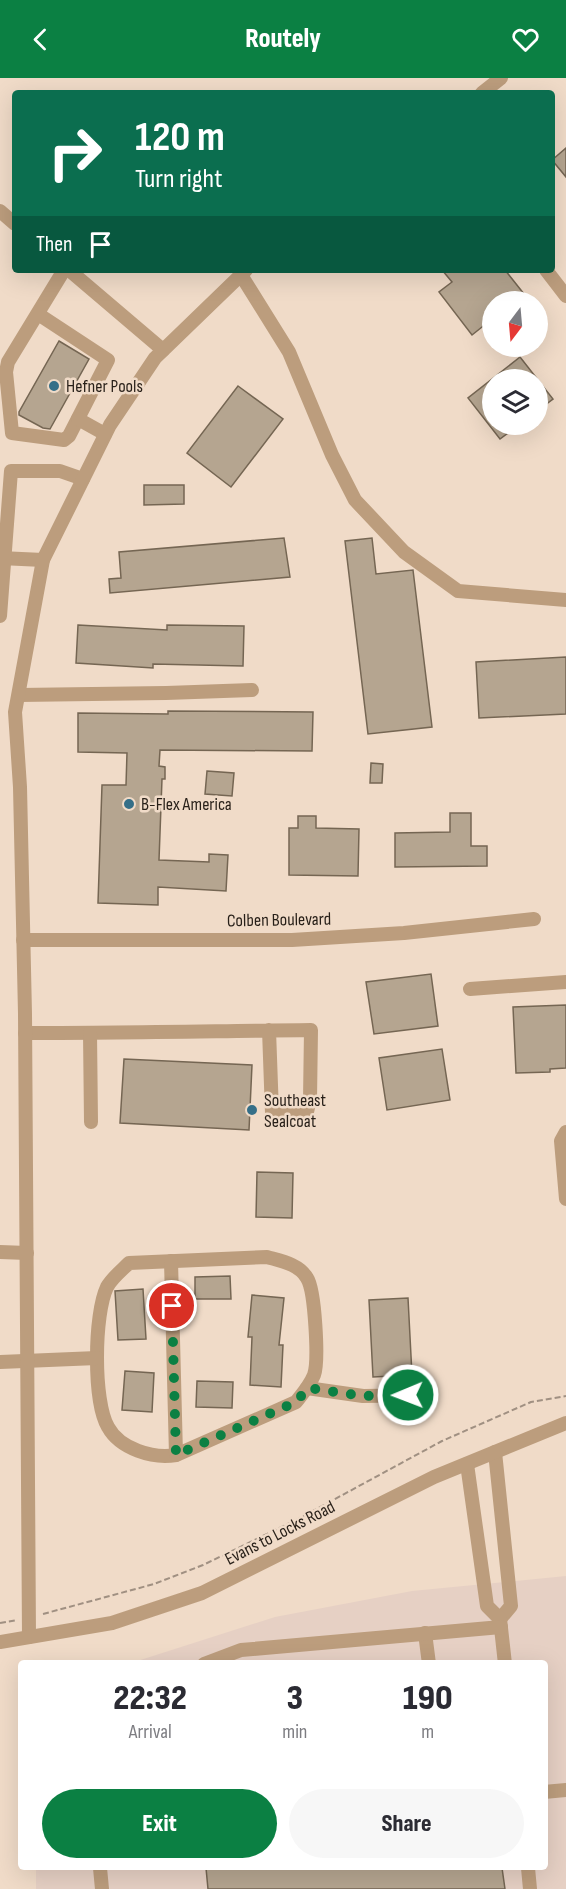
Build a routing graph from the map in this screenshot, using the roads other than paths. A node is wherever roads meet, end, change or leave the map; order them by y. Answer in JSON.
{"nodes":[{"id":1,"x":501,"y":78,"type":"edge"},
{"id":2,"x":486,"y":90,"type":"edge"},
{"id":3,"x":0,"y":211,"type":"edge"},
{"id":4,"x":12,"y":221,"type":"edge"},
{"id":5,"x":62,"y":273,"type":"edge"},
{"id":6,"x":73,"y":273,"type":"edge"},
{"id":7,"x":243,"y":273,"type":"edge"},
{"id":8,"x":548,"y":273,"type":"edge"},
{"id":9,"x":566,"y":296,"type":"edge"},
{"id":10,"x":38,"y":314,"type":"junction"},
{"id":11,"x":163,"y":350,"type":"junction"},
{"id":12,"x":3,"y":379,"type":"edge"},
{"id":13,"x":78,"y":419,"type":"junction"},
{"id":14,"x":105,"y":434,"type":"junction"},
{"id":15,"x":83,"y":479,"type":"junction"},
{"id":16,"x":2,"y":558,"type":"edge"},
{"id":17,"x":43,"y":560,"type":"junction"},
{"id":18,"x":566,"y":600,"type":"edge"},
{"id":19,"x":0,"y":616,"type":"edge"},
{"id":20,"x":252,"y":690,"type":"dead end"},
{"id":21,"x":19,"y":694,"type":"junction"},
{"id":22,"x":534,"y":919,"type":"dead end"},
{"id":23,"x":23,"y":940,"type":"junction"},
{"id":24,"x":566,"y":982,"type":"edge"},
{"id":25,"x":470,"y":989,"type":"dead end"},
{"id":26,"x":269,"y":1030,"type":"junction"},
{"id":27,"x":25,"y":1033,"type":"junction"},
{"id":28,"x":90,"y":1033,"type":"junction"},
{"id":29,"x":91,"y":1122,"type":"dead end"},
{"id":30,"x":566,"y":1132,"type":"edge"},
{"id":31,"x":566,"y":1199,"type":"edge"},
{"id":32,"x":0,"y":1252,"type":"edge"},
{"id":33,"x":27,"y":1253,"type":"junction"},
{"id":34,"x":171,"y":1261,"type":"junction"},
{"id":35,"x":97,"y":1358,"type":"junction"},
{"id":36,"x":29,"y":1360,"type":"junction"},
{"id":37,"x":0,"y":1362,"type":"edge"},
{"id":38,"x":308,"y":1388,"type":"junction"},
{"id":39,"x":430,"y":1395,"type":"dead end"},
{"id":40,"x":566,"y":1423,"type":"edge"},
{"id":41,"x":495,"y":1452,"type":"junction"},
{"id":42,"x":176,"y":1455,"type":"junction"},
{"id":43,"x":467,"y":1464,"type":"junction"},
{"id":44,"x":501,"y":1623,"type":"junction"},
{"id":45,"x":425,"y":1633,"type":"junction"},
{"id":46,"x":29,"y":1637,"type":"junction"},
{"id":47,"x":0,"y":1642,"type":"edge"},
{"id":48,"x":215,"y":1660,"type":"edge"},
{"id":49,"x":428,"y":1660,"type":"edge"},
{"id":50,"x":505,"y":1660,"type":"edge"},
{"id":51,"x":566,"y":1790,"type":"edge"},
{"id":52,"x":548,"y":1792,"type":"edge"},
{"id":53,"x":100,"y":1870,"type":"edge"},
{"id":54,"x":528,"y":1870,"type":"edge"},
{"id":55,"x":102,"y":1889,"type":"edge"},
{"id":56,"x":530,"y":1889,"type":"edge"}],
"edges":[{"from":1,"to":2,"type":"street"},
{"from":3,"to":4,"type":"street"},
{"from":5,"to":10,"type":"street"},
{"from":6,"to":11,"type":"street"},
{"from":7,"to":11,"type":"street"},
{"from":7,"to":18,"type":"street"},
{"from":8,"to":9,"type":"street"},
{"from":10,"to":12,"type":"street"},
{"from":10,"to":13,"type":"street"},
{"from":11,"to":14,"type":"street"},
{"from":12,"to":13,"type":"street"},
{"from":13,"to":14,"type":"street"},
{"from":14,"to":15,"type":"street"},
{"from":15,"to":16,"type":"street"},
{"from":15,"to":17,"type":"street"},
{"from":16,"to":17,"type":"street"},
{"from":16,"to":19,"type":"street"},
{"from":17,"to":21,"type":"street"},
{"from":20,"to":21,"type":"street"},
{"from":21,"to":23,"type":"street"},
{"from":22,"to":23,"type":"street","name":"Colben Boulevard"},
{"from":23,"to":27,"type":"street"},
{"from":24,"to":25,"type":"street"},
{"from":26,"to":26,"type":"street"},
{"from":26,"to":28,"type":"street"},
{"from":27,"to":28,"type":"street"},
{"from":27,"to":33,"type":"street"},
{"from":28,"to":29,"type":"street"},
{"from":30,"to":31,"type":"street"},
{"from":32,"to":33,"type":"street"},
{"from":33,"to":36,"type":"street"},
{"from":34,"to":35,"type":"street"},
{"from":34,"to":38,"type":"street"},
{"from":34,"to":42,"type":"street"},
{"from":35,"to":36,"type":"street"},
{"from":35,"to":42,"type":"street"},
{"from":36,"to":37,"type":"street"},
{"from":36,"to":46,"type":"street"},
{"from":38,"to":39,"type":"street"},
{"from":38,"to":42,"type":"street"},
{"from":40,"to":41,"type":"street","name":"Evans to Locks Road"},
{"from":41,"to":43,"type":"street","name":"Evans to Locks Road"},
{"from":41,"to":44,"type":"street"},
{"from":43,"to":44,"type":"street"},
{"from":43,"to":46,"type":"street","name":"Evans to Locks Road"},
{"from":44,"to":45,"type":"street"},
{"from":44,"to":50,"type":"street"},
{"from":45,"to":48,"type":"street"},
{"from":45,"to":49,"type":"street"},
{"from":46,"to":47,"type":"street","name":"Evans to Locks Road"},
{"from":51,"to":52,"type":"street"},
{"from":53,"to":55,"type":"street"},
{"from":54,"to":56,"type":"street"}]}
